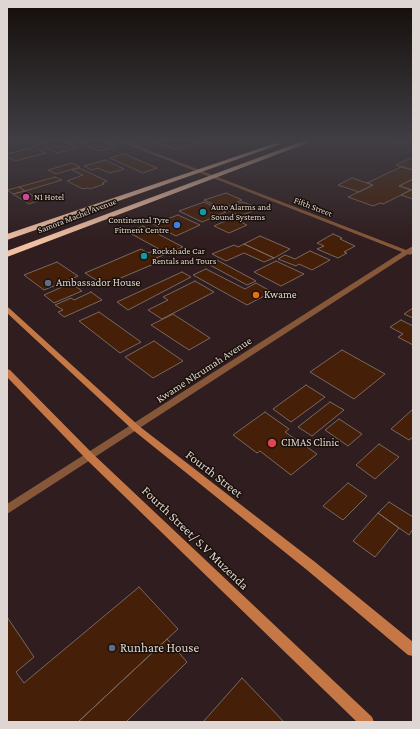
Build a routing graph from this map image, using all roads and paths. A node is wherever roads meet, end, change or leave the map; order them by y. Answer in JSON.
{"nodes":[{"id":1,"x":191,"y":174,"type":"edge"},
{"id":2,"x":207,"y":174,"type":"edge"},
{"id":3,"x":221,"y":174,"type":"edge"},
{"id":4,"x":213,"y":177,"type":"junction"},
{"id":5,"x":7,"y":236,"type":"edge"},
{"id":6,"x":411,"y":251,"type":"edge"},
{"id":7,"x":7,"y":254,"type":"edge"},
{"id":8,"x":7,"y":309,"type":"edge"},
{"id":9,"x":7,"y":372,"type":"edge"},
{"id":10,"x":136,"y":428,"type":"junction"},
{"id":11,"x":90,"y":457,"type":"junction"},
{"id":12,"x":7,"y":510,"type":"edge"},
{"id":13,"x":413,"y":650,"type":"edge"},
{"id":14,"x":367,"y":722,"type":"edge"}],
"edges":[{"from":1,"to":5,"type":"highway","name":"Samora Machel Avenue"},
{"from":2,"to":4,"type":"street","name":"Fifth Street"},
{"from":3,"to":4,"type":"highway","name":"Samora Machel Avenue"},
{"from":4,"to":6,"type":"street","name":"Fifth Street"},
{"from":4,"to":7,"type":"highway","name":"Samora Machel Avenue"},
{"from":6,"to":10,"type":"street","name":"Kwame Nkrumah Avenue"},
{"from":8,"to":10,"type":"main road","name":"Fourth Street"},
{"from":9,"to":11,"type":"main road","name":"Fourth Street/ S.V Muzenda"},
{"from":10,"to":11,"type":"street","name":"Kwame Nkrumah Avenue"},
{"from":10,"to":13,"type":"main road","name":"Fourth Street"},
{"from":11,"to":12,"type":"street","name":"Kwame Nkrumah Avenue"},
{"from":11,"to":14,"type":"main road","name":"Fourth Street/ S.V Muzenda"}]}
